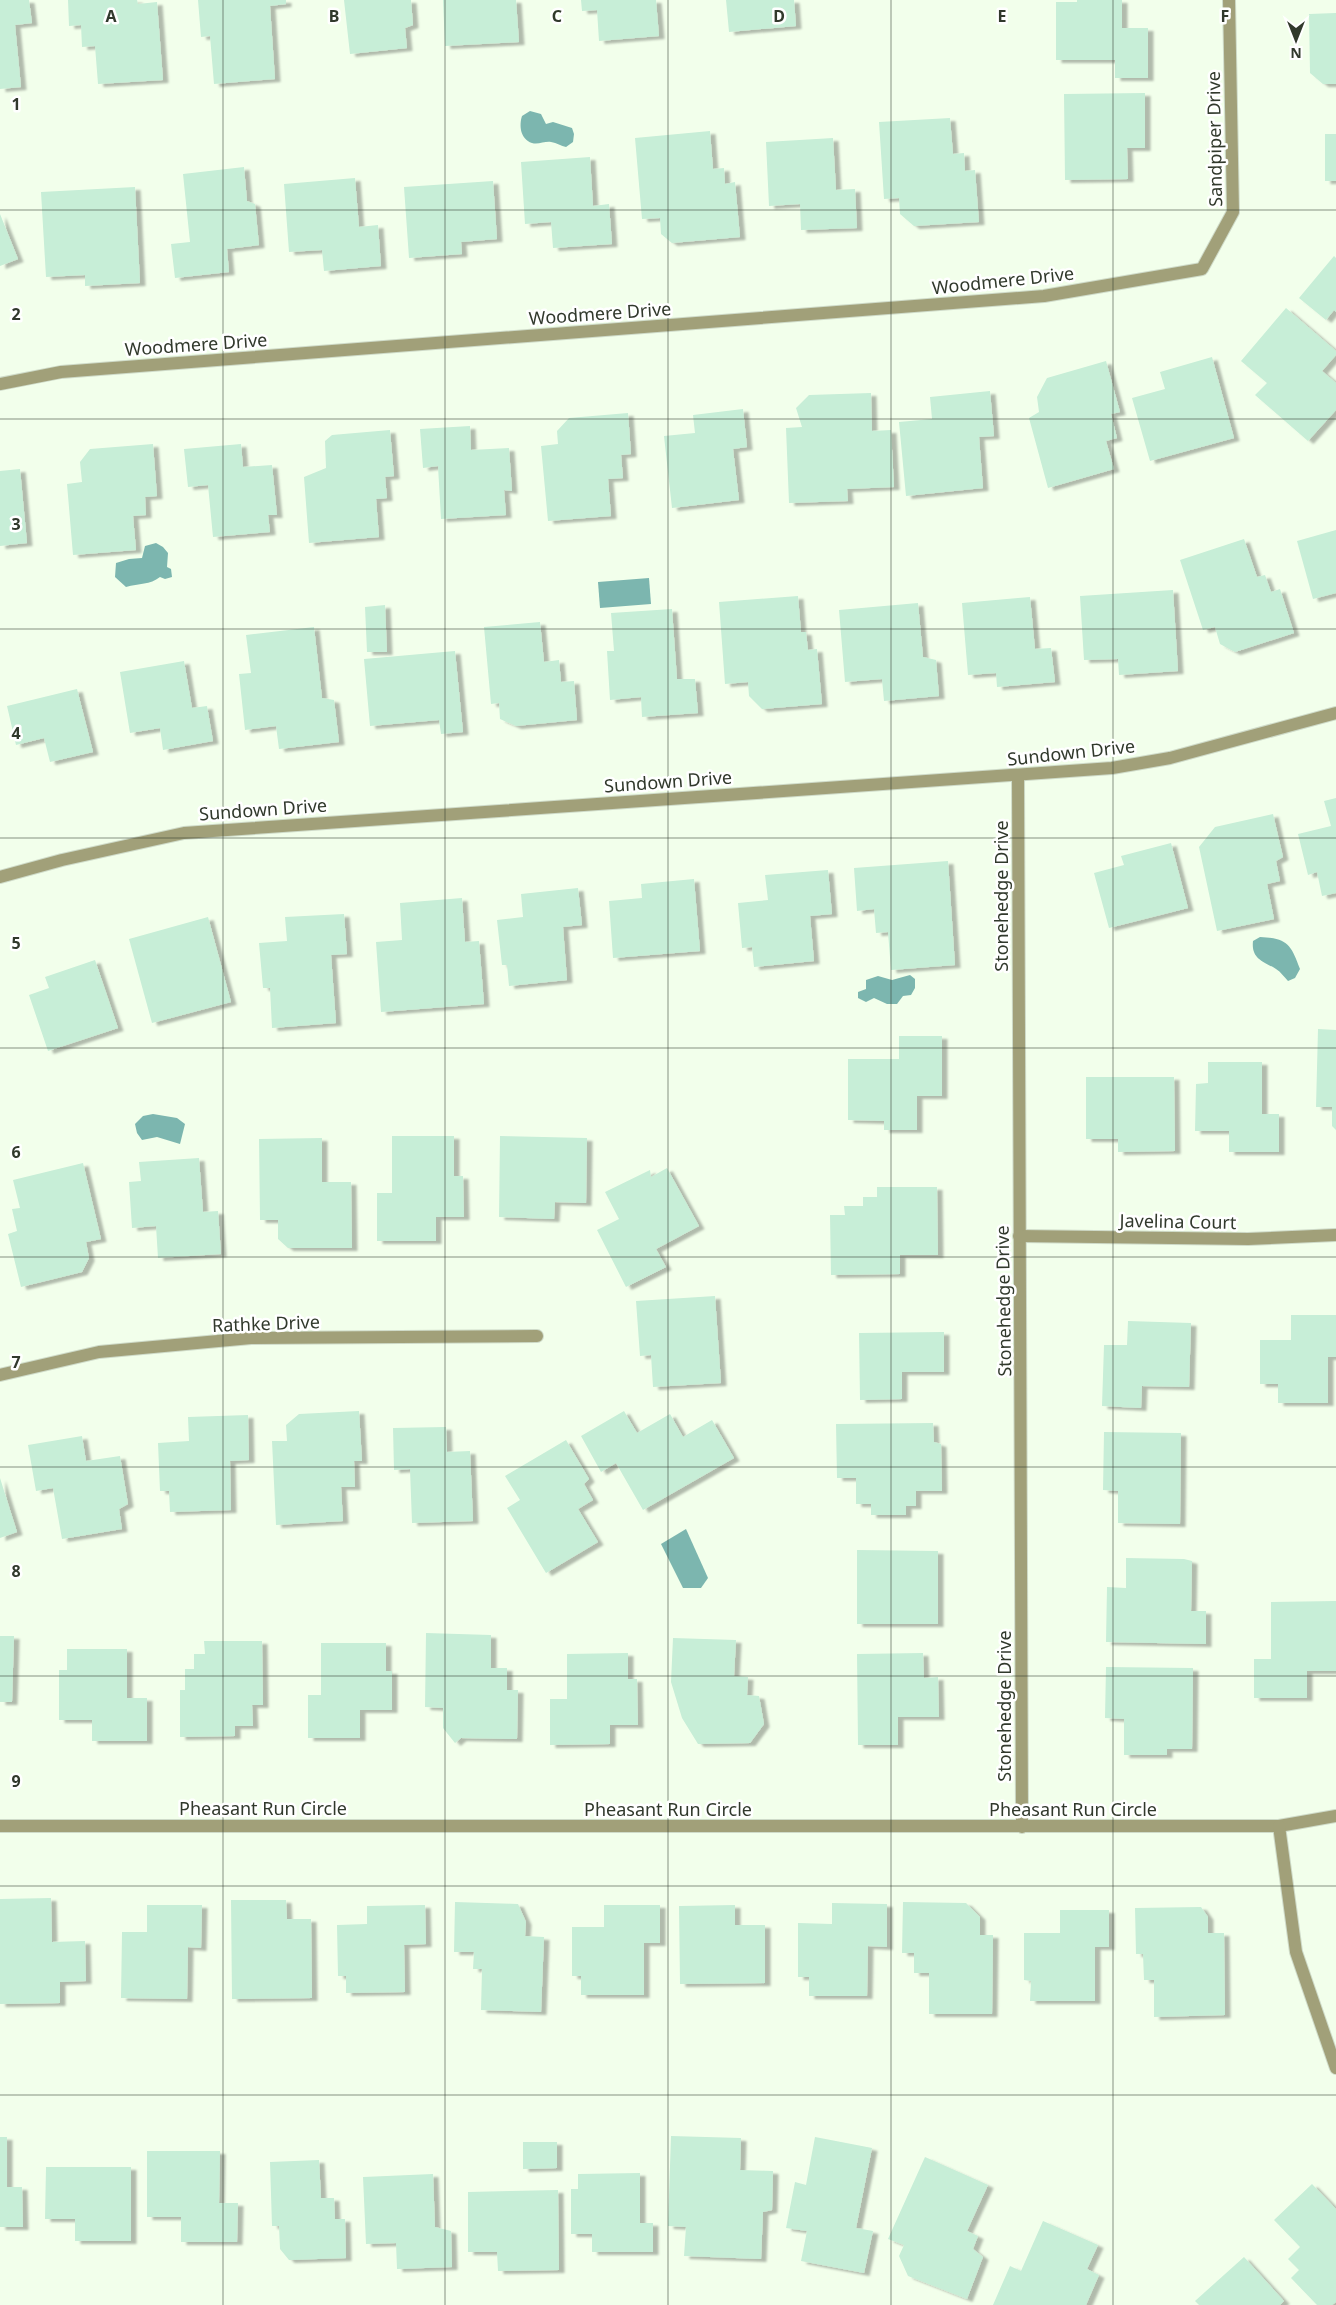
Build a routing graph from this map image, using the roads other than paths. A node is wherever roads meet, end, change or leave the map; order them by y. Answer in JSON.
{"nodes":[{"id":1,"x":1229,"y":0,"type":"edge"},
{"id":2,"x":1202,"y":269,"type":"joint"},
{"id":3,"x":0,"y":384,"type":"edge"},
{"id":4,"x":1336,"y":713,"type":"edge"},
{"id":5,"x":1018,"y":776,"type":"junction"},
{"id":6,"x":0,"y":877,"type":"edge"},
{"id":7,"x":1336,"y":1235,"type":"edge"},
{"id":8,"x":1019,"y":1236,"type":"junction"},
{"id":9,"x":537,"y":1336,"type":"dead end"},
{"id":10,"x":0,"y":1375,"type":"edge"},
{"id":11,"x":1336,"y":1816,"type":"edge"},
{"id":12,"x":0,"y":1826,"type":"edge"},
{"id":13,"x":1279,"y":1826,"type":"junction"},
{"id":14,"x":1022,"y":1827,"type":"junction"},
{"id":15,"x":1336,"y":2068,"type":"edge"}],
"edges":[{"from":1,"to":2,"type":"street","name":"Sandpiper Drive"},
{"from":2,"to":3,"type":"street","name":"Woodmere Drive"},
{"from":4,"to":5,"type":"street","name":"Sundown Drive"},
{"from":5,"to":6,"type":"street","name":"Sundown Drive"},
{"from":5,"to":8,"type":"street","name":"Stonehedge Drive"},
{"from":7,"to":8,"type":"street","name":"Javelina Court"},
{"from":8,"to":14,"type":"street","name":"Stonehedge Drive"},
{"from":9,"to":10,"type":"street","name":"Rathke Drive"},
{"from":11,"to":13,"type":"street","name":"Pheasant Run Circle"},
{"from":12,"to":14,"type":"street","name":"Pheasant Run Circle"},
{"from":13,"to":14,"type":"street","name":"Pheasant Run Circle"},
{"from":13,"to":15,"type":"street"}]}
